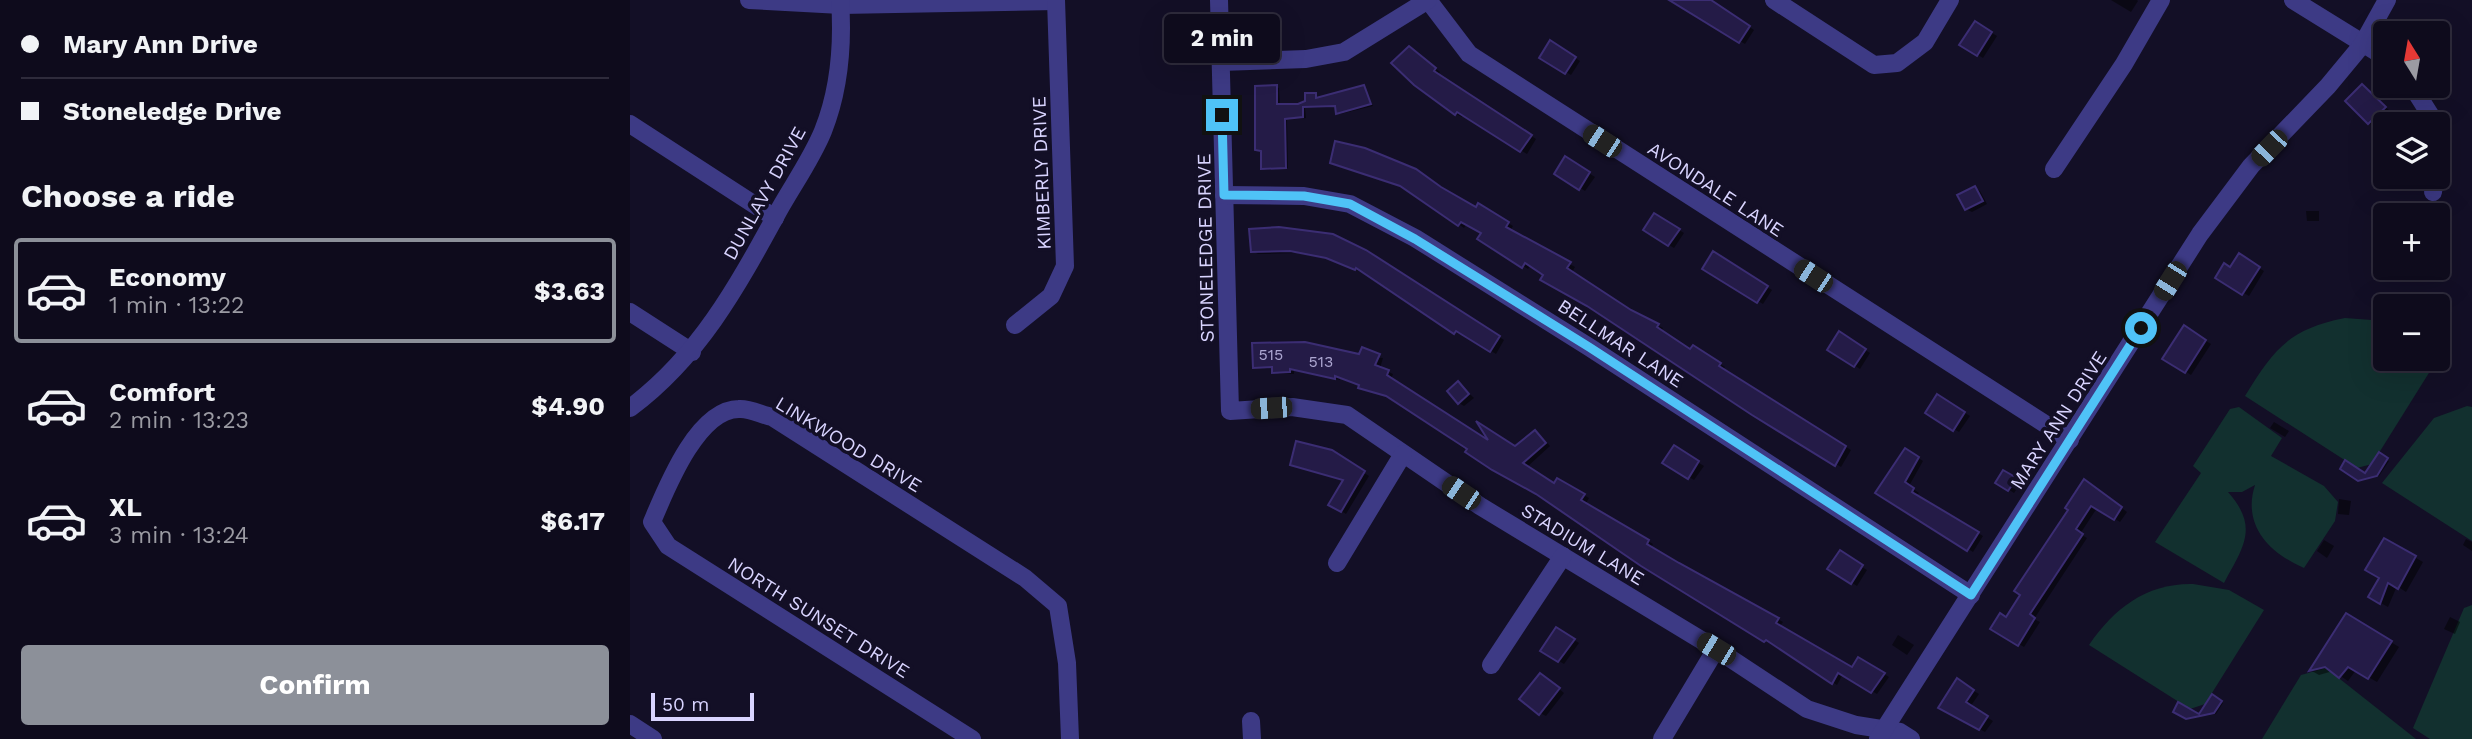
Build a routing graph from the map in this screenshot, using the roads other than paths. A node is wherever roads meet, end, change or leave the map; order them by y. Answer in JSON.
{"nodes":[{"id":1,"x":750,"y":0,"type":"edge"},
{"id":2,"x":1056,"y":0,"type":"edge"},
{"id":3,"x":1219,"y":0,"type":"edge"},
{"id":4,"x":1428,"y":0,"type":"edge"},
{"id":5,"x":1774,"y":0,"type":"edge"},
{"id":6,"x":1950,"y":0,"type":"edge"},
{"id":7,"x":2161,"y":0,"type":"edge"},
{"id":8,"x":2293,"y":0,"type":"edge"},
{"id":9,"x":2387,"y":0,"type":"edge"},
{"id":10,"x":840,"y":2,"type":"edge"},
{"id":11,"x":2362,"y":45,"type":"junction"},
{"id":12,"x":2373,"y":51,"type":"edge"},
{"id":13,"x":1221,"y":62,"type":"junction"},
{"id":14,"x":630,"y":124,"type":"edge"},
{"id":15,"x":2054,"y":169,"type":"dead end"},
{"id":16,"x":1224,"y":195,"type":"junction"},
{"id":17,"x":775,"y":218,"type":"junction"},
{"id":18,"x":630,"y":312,"type":"edge"},
{"id":19,"x":1015,"y":325,"type":"dead end"},
{"id":20,"x":692,"y":352,"type":"junction"},
{"id":21,"x":630,"y":408,"type":"edge"},
{"id":22,"x":1230,"y":411,"type":"joint"},
{"id":23,"x":2070,"y":440,"type":"junction"},
{"id":24,"x":1403,"y":454,"type":"junction"},
{"id":25,"x":652,"y":522,"type":"joint"},
{"id":26,"x":1563,"y":556,"type":"junction"},
{"id":27,"x":1337,"y":563,"type":"dead end"},
{"id":28,"x":1971,"y":595,"type":"junction"},
{"id":29,"x":1716,"y":649,"type":"junction"},
{"id":30,"x":1491,"y":665,"type":"dead end"},
{"id":31,"x":630,"y":724,"type":"edge"},
{"id":32,"x":1881,"y":734,"type":"edge"},
{"id":33,"x":653,"y":739,"type":"edge"},
{"id":34,"x":972,"y":739,"type":"edge"},
{"id":35,"x":1070,"y":739,"type":"edge"},
{"id":36,"x":1662,"y":739,"type":"edge"},
{"id":37,"x":1911,"y":739,"type":"edge"}],
"edges":[{"from":1,"to":10,"type":"street"},
{"from":2,"to":10,"type":"street"},
{"from":2,"to":19,"type":"street","name":"KIMBERLY DRIVE"},
{"from":3,"to":13,"type":"street","name":"STONELEDGE DRIVE"},
{"from":4,"to":13,"type":"street"},
{"from":4,"to":23,"type":"street","name":"AVONDALE LANE"},
{"from":5,"to":6,"type":"street"},
{"from":7,"to":15,"type":"street"},
{"from":8,"to":11,"type":"street"},
{"from":9,"to":11,"type":"street","name":"MARY ANN DRIVE"},
{"from":10,"to":17,"type":"street","name":"DUNLAVY DRIVE"},
{"from":11,"to":12,"type":"street"},
{"from":11,"to":23,"type":"street","name":"MARY ANN DRIVE"},
{"from":13,"to":16,"type":"street","name":"STONELEDGE DRIVE"},
{"from":14,"to":17,"type":"street"},
{"from":16,"to":22,"type":"street","name":"STONELEDGE DRIVE"},
{"from":16,"to":28,"type":"street","name":"BELLMAR LANE"},
{"from":17,"to":20,"type":"street","name":"DUNLAVY DRIVE"},
{"from":18,"to":20,"type":"street"},
{"from":20,"to":21,"type":"street","name":"DUNLAVY DRIVE"},
{"from":22,"to":24,"type":"street","name":"STADIUM LANE"},
{"from":23,"to":28,"type":"street","name":"MARY ANN DRIVE"},
{"from":24,"to":26,"type":"street","name":"STADIUM LANE"},
{"from":24,"to":27,"type":"street"},
{"from":25,"to":34,"type":"street","name":"NORTH SUNSET DRIVE"},
{"from":25,"to":35,"type":"street","name":"LINKWOOD DRIVE"},
{"from":26,"to":29,"type":"street","name":"STADIUM LANE"},
{"from":26,"to":30,"type":"street"},
{"from":28,"to":32,"type":"street","name":"MARY ANN DRIVE"},
{"from":29,"to":32,"type":"street","name":"STADIUM LANE"},
{"from":29,"to":36,"type":"street"},
{"from":31,"to":33,"type":"street"},
{"from":32,"to":37,"type":"street","name":"STADIUM LANE"}]}
